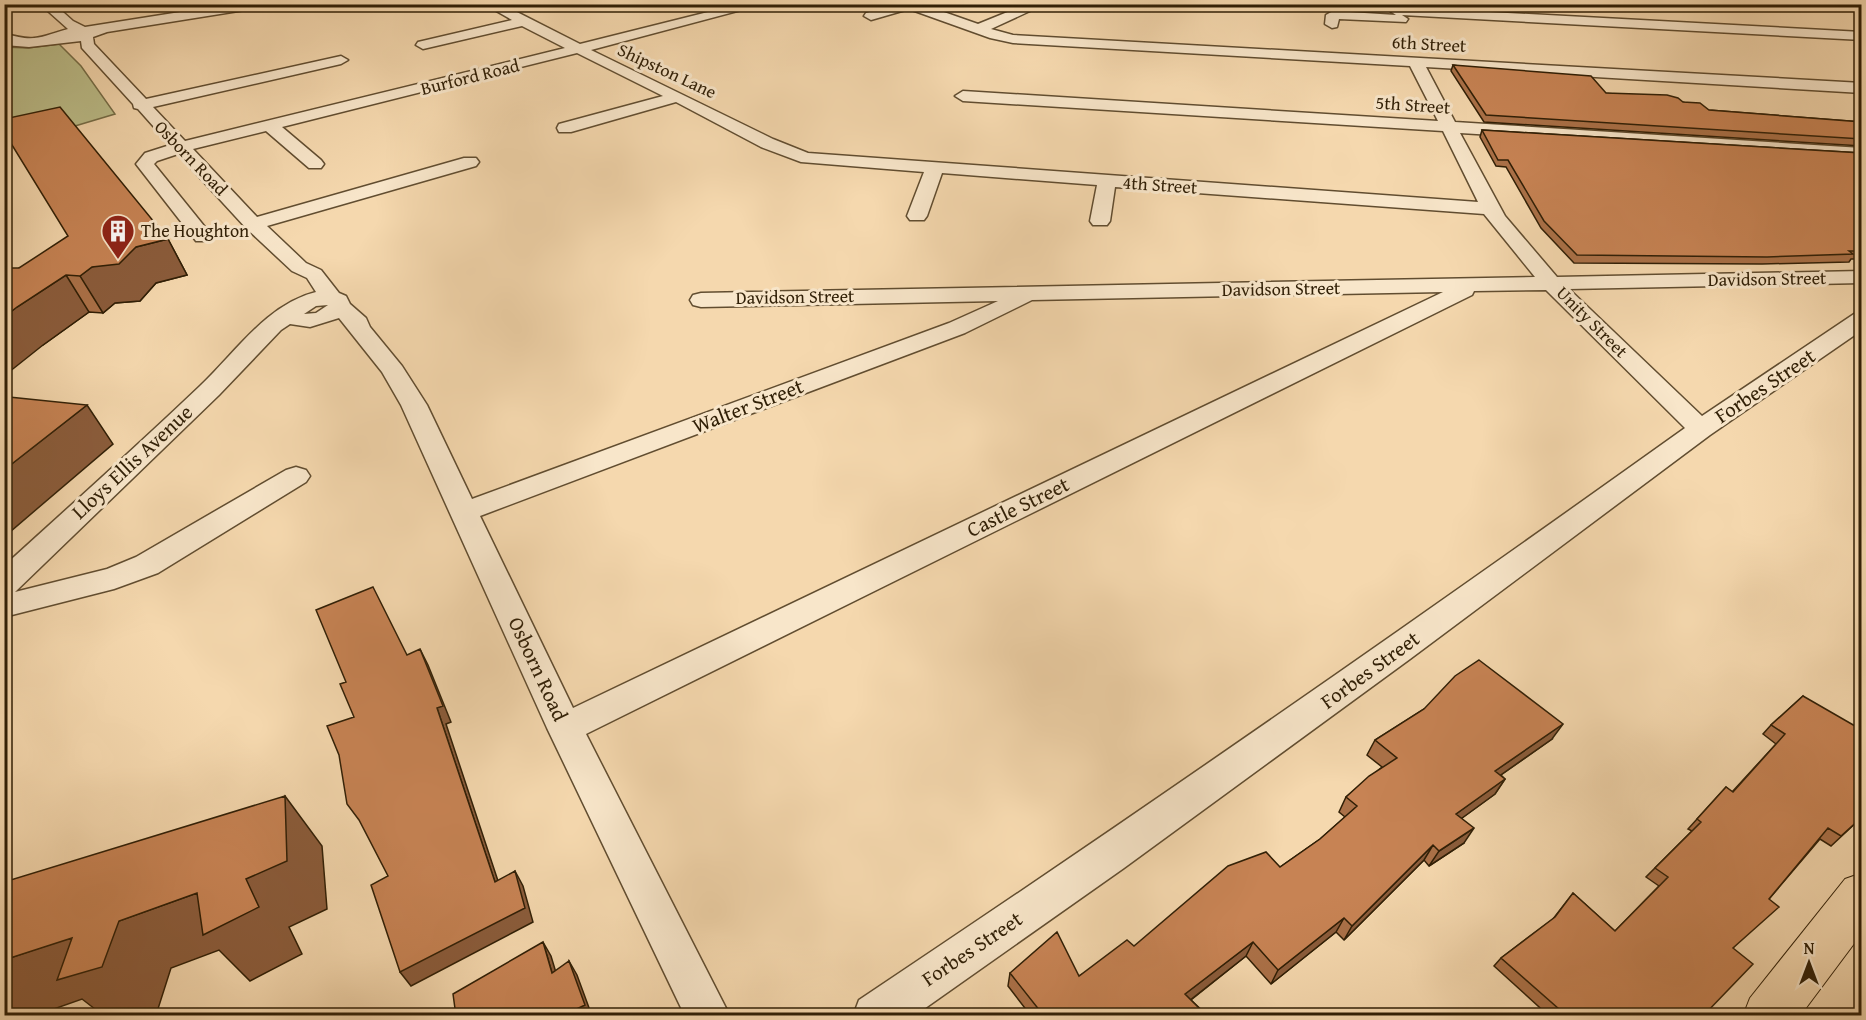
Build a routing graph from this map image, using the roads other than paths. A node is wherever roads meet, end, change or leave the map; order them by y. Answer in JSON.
{"nodes":[{"id":1,"x":258,"y":4,"type":"edge"},
{"id":2,"x":490,"y":4,"type":"edge"},
{"id":3,"x":758,"y":4,"type":"edge"},
{"id":4,"x":955,"y":4,"type":"edge"},
{"id":5,"x":1040,"y":4,"type":"edge"},
{"id":6,"x":908,"y":5,"type":"edge"},
{"id":7,"x":51,"y":6,"type":"edge"},
{"id":8,"x":932,"y":12,"type":"junction"},
{"id":9,"x":1431,"y":13,"type":"junction"},
{"id":10,"x":871,"y":16,"type":"dead end"},
{"id":11,"x":1399,"y":16,"type":"edge"},
{"id":12,"x":522,"y":22,"type":"junction"},
{"id":13,"x":1332,"y":24,"type":"dead end"},
{"id":14,"x":1441,"y":28,"type":"dead end"},
{"id":15,"x":979,"y":29,"type":"junction"},
{"id":16,"x":78,"y":34,"type":"junction"},
{"id":17,"x":1862,"y":36,"type":"edge"},
{"id":18,"x":4,"y":37,"type":"edge"},
{"id":19,"x":423,"y":45,"type":"dead end"},
{"id":20,"x":577,"y":50,"type":"junction"},
{"id":21,"x":341,"y":60,"type":"dead end"},
{"id":22,"x":1416,"y":63,"type":"junction"},
{"id":23,"x":1862,"y":88,"type":"edge"},
{"id":24,"x":963,"y":96,"type":"dead end"},
{"id":25,"x":323,"y":97,"type":"dead end"},
{"id":26,"x":677,"y":97,"type":"junction"},
{"id":27,"x":141,"y":105,"type":"junction"},
{"id":28,"x":341,"y":108,"type":"junction"},
{"id":29,"x":270,"y":126,"type":"junction"},
{"id":30,"x":1447,"y":127,"type":"junction"},
{"id":31,"x":565,"y":128,"type":"dead end"},
{"id":32,"x":182,"y":147,"type":"junction"},
{"id":33,"x":1862,"y":153,"type":"edge"},
{"id":34,"x":831,"y":160,"type":"joint"},
{"id":35,"x":470,"y":162,"type":"dead end"},
{"id":36,"x":315,"y":164,"type":"dead end"},
{"id":37,"x":935,"y":168,"type":"junction"},
{"id":38,"x":1107,"y":181,"type":"junction"},
{"id":39,"x":1489,"y":209,"type":"junction"},
{"id":40,"x":917,"y":216,"type":"dead end"},
{"id":41,"x":1100,"y":221,"type":"dead end"},
{"id":42,"x":253,"y":224,"type":"junction"},
{"id":43,"x":203,"y":237,"type":"dead end"},
{"id":44,"x":299,"y":267,"type":"junction"},
{"id":45,"x":1862,"y":277,"type":"edge"},
{"id":46,"x":1553,"y":285,"type":"junction"},
{"id":47,"x":1471,"y":286,"type":"junction"},
{"id":48,"x":1029,"y":294,"type":"junction"},
{"id":49,"x":701,"y":300,"type":"dead end"},
{"id":50,"x":322,"y":313,"type":"junction"},
{"id":51,"x":1862,"y":319,"type":"edge"},
{"id":52,"x":1701,"y":429,"type":"junction"},
{"id":53,"x":296,"y":476,"type":"dead end"},
{"id":54,"x":464,"y":512,"type":"junction"},
{"id":55,"x":4,"y":584,"type":"edge"},
{"id":56,"x":4,"y":606,"type":"edge"},
{"id":57,"x":565,"y":728,"type":"junction"},
{"id":58,"x":1862,"y":895,"type":"edge"},
{"id":59,"x":708,"y":1016,"type":"edge"},
{"id":60,"x":875,"y":1016,"type":"edge"},
{"id":61,"x":1768,"y":1016,"type":"edge"}],
"edges":[{"from":1,"to":16,"type":"street"},
{"from":2,"to":12,"type":"street","name":"Shipston Lane"},
{"from":3,"to":20,"type":"street","name":"Burford Road"},
{"from":4,"to":8,"type":"street"},
{"from":5,"to":15,"type":"street"},
{"from":6,"to":8,"type":"street","name":"6th Street"},
{"from":6,"to":10,"type":"street"},
{"from":7,"to":16,"type":"street","name":"Osborn Road"},
{"from":8,"to":15,"type":"street","name":"6th Street"},
{"from":9,"to":11,"type":"street"},
{"from":9,"to":14,"type":"street"},
{"from":9,"to":17,"type":"street"},
{"from":11,"to":13,"type":"street"},
{"from":12,"to":19,"type":"street"},
{"from":12,"to":20,"type":"street","name":"Shipston Lane"},
{"from":15,"to":22,"type":"street","name":"6th Street"},
{"from":16,"to":18,"type":"street"},
{"from":16,"to":27,"type":"street","name":"Osborn Road"},
{"from":20,"to":26,"type":"street","name":"Shipston Lane"},
{"from":20,"to":28,"type":"street","name":"Burford Road"},
{"from":21,"to":27,"type":"street"},
{"from":22,"to":23,"type":"street","name":"6th Street"},
{"from":22,"to":30,"type":"street","name":"Unity Street"},
{"from":24,"to":30,"type":"street","name":"5th Street"},
{"from":25,"to":28,"type":"street"},
{"from":26,"to":31,"type":"street"},
{"from":26,"to":34,"type":"street","name":"Shipston Lane"},
{"from":27,"to":32,"type":"street","name":"Osborn Road"},
{"from":28,"to":29,"type":"street","name":"Burford Road"},
{"from":29,"to":32,"type":"street","name":"Burford Road"},
{"from":29,"to":36,"type":"street"},
{"from":30,"to":33,"type":"street","name":"5th Street"},
{"from":30,"to":39,"type":"street","name":"Unity Street"},
{"from":32,"to":42,"type":"street","name":"Osborn Road"},
{"from":32,"to":43,"type":"street","name":"Burford Road"},
{"from":34,"to":37,"type":"street","name":"4th Street"},
{"from":35,"to":42,"type":"street"},
{"from":37,"to":38,"type":"street","name":"4th Street"},
{"from":37,"to":40,"type":"street"},
{"from":38,"to":39,"type":"street","name":"4th Street"},
{"from":38,"to":41,"type":"street"},
{"from":39,"to":46,"type":"street","name":"Unity Street"},
{"from":42,"to":44,"type":"street","name":"Osborn Road"},
{"from":44,"to":50,"type":"street"},
{"from":44,"to":50,"type":"street","name":"Osborn Road"},
{"from":45,"to":46,"type":"street","name":"Davidson Street"},
{"from":46,"to":47,"type":"street","name":"Davidson Street"},
{"from":46,"to":52,"type":"street","name":"Unity Street"},
{"from":47,"to":48,"type":"street","name":"Davidson Street"},
{"from":47,"to":57,"type":"street","name":"Castle Street"},
{"from":48,"to":49,"type":"street","name":"Davidson Street"},
{"from":48,"to":54,"type":"street","name":"Walter Street"},
{"from":50,"to":54,"type":"street","name":"Osborn Road"},
{"from":50,"to":55,"type":"street","name":"Lloys Ellis Avenue"},
{"from":51,"to":52,"type":"street","name":"Forbes Street"},
{"from":52,"to":60,"type":"street","name":"Forbes Street"},
{"from":53,"to":56,"type":"street"},
{"from":54,"to":57,"type":"street","name":"Osborn Road"},
{"from":57,"to":59,"type":"street","name":"Osborn Road"},
{"from":58,"to":61,"type":"main road"}]}
